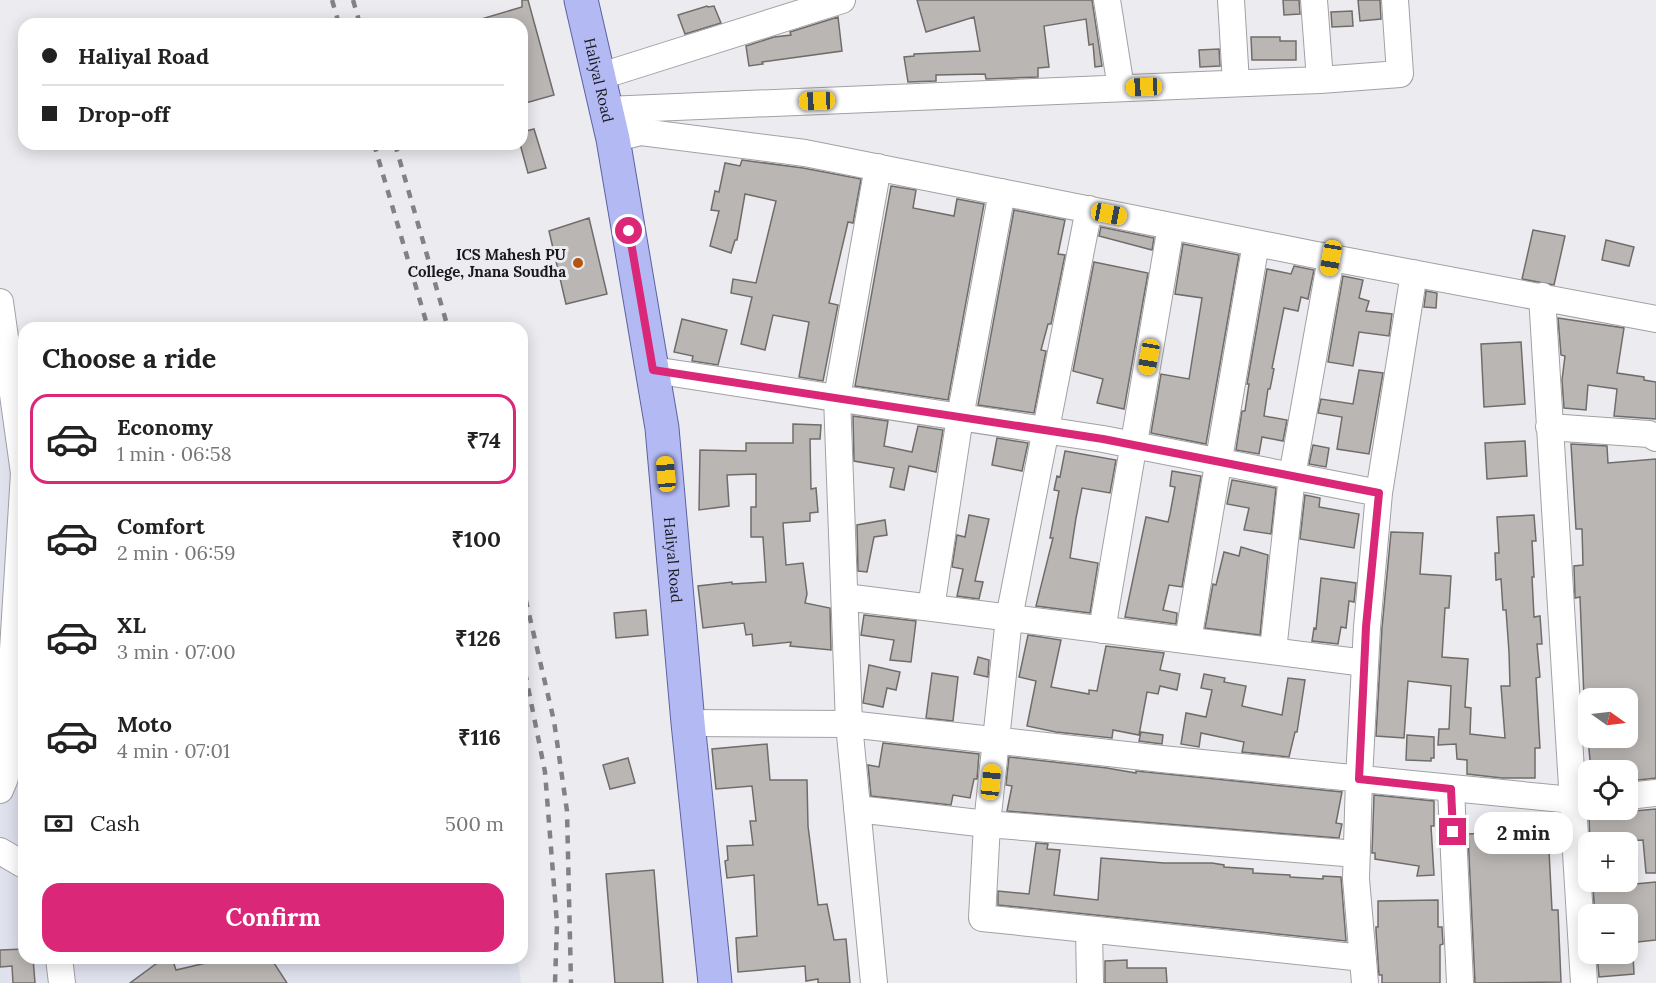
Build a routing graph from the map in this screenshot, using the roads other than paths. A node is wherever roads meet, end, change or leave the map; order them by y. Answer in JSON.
{"nodes":[{"id":1,"x":580,"y":0,"type":"edge"},
{"id":2,"x":842,"y":0,"type":"edge"},
{"id":3,"x":1107,"y":0,"type":"edge"},
{"id":4,"x":1231,"y":0,"type":"edge"},
{"id":5,"x":1314,"y":0,"type":"edge"},
{"id":6,"x":1395,"y":0,"type":"edge"},
{"id":7,"x":598,"y":77,"type":"junction"},
{"id":8,"x":1320,"y":80,"type":"junction"},
{"id":9,"x":1236,"y":83,"type":"junction"},
{"id":10,"x":1121,"y":88,"type":"junction"},
{"id":11,"x":610,"y":124,"type":"junction"},
{"id":12,"x":878,"y":167,"type":"junction"},
{"id":13,"x":1002,"y":192,"type":"junction"},
{"id":14,"x":1089,"y":209,"type":"junction"},
{"id":15,"x":1171,"y":226,"type":"junction"},
{"id":16,"x":1256,"y":243,"type":"junction"},
{"id":17,"x":1331,"y":258,"type":"junction"},
{"id":18,"x":1414,"y":273,"type":"junction"},
{"id":19,"x":1542,"y":296,"type":"junction"},
{"id":20,"x":0,"y":302,"type":"edge"},
{"id":21,"x":1656,"y":319,"type":"edge"},
{"id":22,"x":653,"y":370,"type":"junction"},
{"id":23,"x":837,"y":397,"type":"junction"},
{"id":24,"x":960,"y":417,"type":"junction"},
{"id":25,"x":1549,"y":427,"type":"junction"},
{"id":26,"x":18,"y":430,"type":"edge"},
{"id":27,"x":1046,"y":430,"type":"junction"},
{"id":28,"x":1656,"y":438,"type":"edge"},
{"id":29,"x":1134,"y":445,"type":"junction"},
{"id":30,"x":1219,"y":462,"type":"junction"},
{"id":31,"x":1292,"y":476,"type":"junction"},
{"id":32,"x":1379,"y":493,"type":"junction"},
{"id":33,"x":18,"y":568,"type":"edge"},
{"id":34,"x":845,"y":597,"type":"junction"},
{"id":35,"x":931,"y":608,"type":"junction"},
{"id":36,"x":1009,"y":618,"type":"junction"},
{"id":37,"x":1102,"y":630,"type":"junction"},
{"id":38,"x":1188,"y":640,"type":"junction"},
{"id":39,"x":1273,"y":651,"type":"junction"},
{"id":40,"x":1365,"y":663,"type":"junction"},
{"id":41,"x":688,"y":723,"type":"junction"},
{"id":42,"x":849,"y":724,"type":"junction"},
{"id":43,"x":996,"y":741,"type":"junction"},
{"id":44,"x":1578,"y":776,"type":"edge"},
{"id":45,"x":1359,"y":779,"type":"junction"},
{"id":46,"x":1451,"y":789,"type":"junction"},
{"id":47,"x":0,"y":790,"type":"edge"},
{"id":48,"x":1656,"y":793,"type":"edge"},
{"id":49,"x":1638,"y":795,"type":"edge"},
{"id":50,"x":1578,"y":800,"type":"edge"},
{"id":51,"x":857,"y":809,"type":"junction"},
{"id":52,"x":1580,"y":820,"type":"edge"},
{"id":53,"x":987,"y":824,"type":"junction"},
{"id":54,"x":0,"y":851,"type":"edge"},
{"id":55,"x":1357,"y":854,"type":"junction"},
{"id":56,"x":18,"y":862,"type":"edge"},
{"id":57,"x":1089,"y":930,"type":"junction"},
{"id":58,"x":59,"y":964,"type":"edge"},
{"id":59,"x":1364,"y":970,"type":"edge"},
{"id":60,"x":62,"y":983,"type":"edge"},
{"id":61,"x":715,"y":983,"type":"edge"},
{"id":62,"x":874,"y":983,"type":"edge"},
{"id":63,"x":1090,"y":983,"type":"edge"},
{"id":64,"x":1460,"y":983,"type":"edge"},
{"id":65,"x":1584,"y":983,"type":"edge"}],
"edges":[{"from":1,"to":7,"type":"main road","name":"Haliyal Road"},
{"from":2,"to":7,"type":"street"},
{"from":3,"to":10,"type":"street"},
{"from":4,"to":9,"type":"street"},
{"from":5,"to":8,"type":"street"},
{"from":6,"to":8,"type":"street"},
{"from":7,"to":11,"type":"main road","name":"Haliyal Road"},
{"from":8,"to":9,"type":"street"},
{"from":9,"to":10,"type":"street"},
{"from":10,"to":11,"type":"street"},
{"from":11,"to":12,"type":"street"},
{"from":11,"to":22,"type":"main road","name":"Haliyal Road"},
{"from":12,"to":13,"type":"street"},
{"from":12,"to":23,"type":"street"},
{"from":13,"to":14,"type":"street"},
{"from":13,"to":24,"type":"street"},
{"from":14,"to":15,"type":"street"},
{"from":14,"to":27,"type":"street"},
{"from":15,"to":16,"type":"street"},
{"from":15,"to":29,"type":"street"},
{"from":16,"to":17,"type":"street"},
{"from":16,"to":30,"type":"street"},
{"from":17,"to":18,"type":"street"},
{"from":17,"to":31,"type":"street"},
{"from":18,"to":19,"type":"street"},
{"from":18,"to":32,"type":"street"},
{"from":19,"to":21,"type":"street"},
{"from":19,"to":25,"type":"street"},
{"from":20,"to":26,"type":"street"},
{"from":22,"to":23,"type":"street"},
{"from":22,"to":41,"type":"main road","name":"Haliyal Road"},
{"from":23,"to":24,"type":"street"},
{"from":23,"to":34,"type":"street"},
{"from":24,"to":27,"type":"street"},
{"from":24,"to":35,"type":"street"},
{"from":25,"to":28,"type":"street"},
{"from":25,"to":44,"type":"street"},
{"from":27,"to":29,"type":"street"},
{"from":27,"to":36,"type":"street"},
{"from":29,"to":30,"type":"street"},
{"from":29,"to":37,"type":"street"},
{"from":30,"to":31,"type":"street"},
{"from":30,"to":38,"type":"street"},
{"from":31,"to":32,"type":"street"},
{"from":31,"to":39,"type":"street"},
{"from":32,"to":40,"type":"street"},
{"from":33,"to":47,"type":"street"},
{"from":34,"to":35,"type":"street"},
{"from":34,"to":42,"type":"street"},
{"from":35,"to":36,"type":"street"},
{"from":36,"to":37,"type":"street"},
{"from":36,"to":43,"type":"street"},
{"from":37,"to":38,"type":"street"},
{"from":38,"to":39,"type":"street"},
{"from":39,"to":40,"type":"street"},
{"from":40,"to":45,"type":"street"},
{"from":41,"to":42,"type":"street"},
{"from":41,"to":61,"type":"main road","name":"Haliyal Road"},
{"from":42,"to":43,"type":"street"},
{"from":42,"to":51,"type":"street"},
{"from":43,"to":45,"type":"street"},
{"from":43,"to":53,"type":"street"},
{"from":45,"to":46,"type":"street"},
{"from":45,"to":55,"type":"street"},
{"from":46,"to":50,"type":"street"},
{"from":46,"to":64,"type":"street"},
{"from":48,"to":49,"type":"street"},
{"from":51,"to":53,"type":"street"},
{"from":51,"to":62,"type":"street"},
{"from":52,"to":65,"type":"street"},
{"from":53,"to":55,"type":"street"},
{"from":53,"to":57,"type":"street"},
{"from":54,"to":56,"type":"street"},
{"from":55,"to":59,"type":"street"},
{"from":57,"to":59,"type":"street"},
{"from":57,"to":63,"type":"street"},
{"from":58,"to":60,"type":"street"}]}
